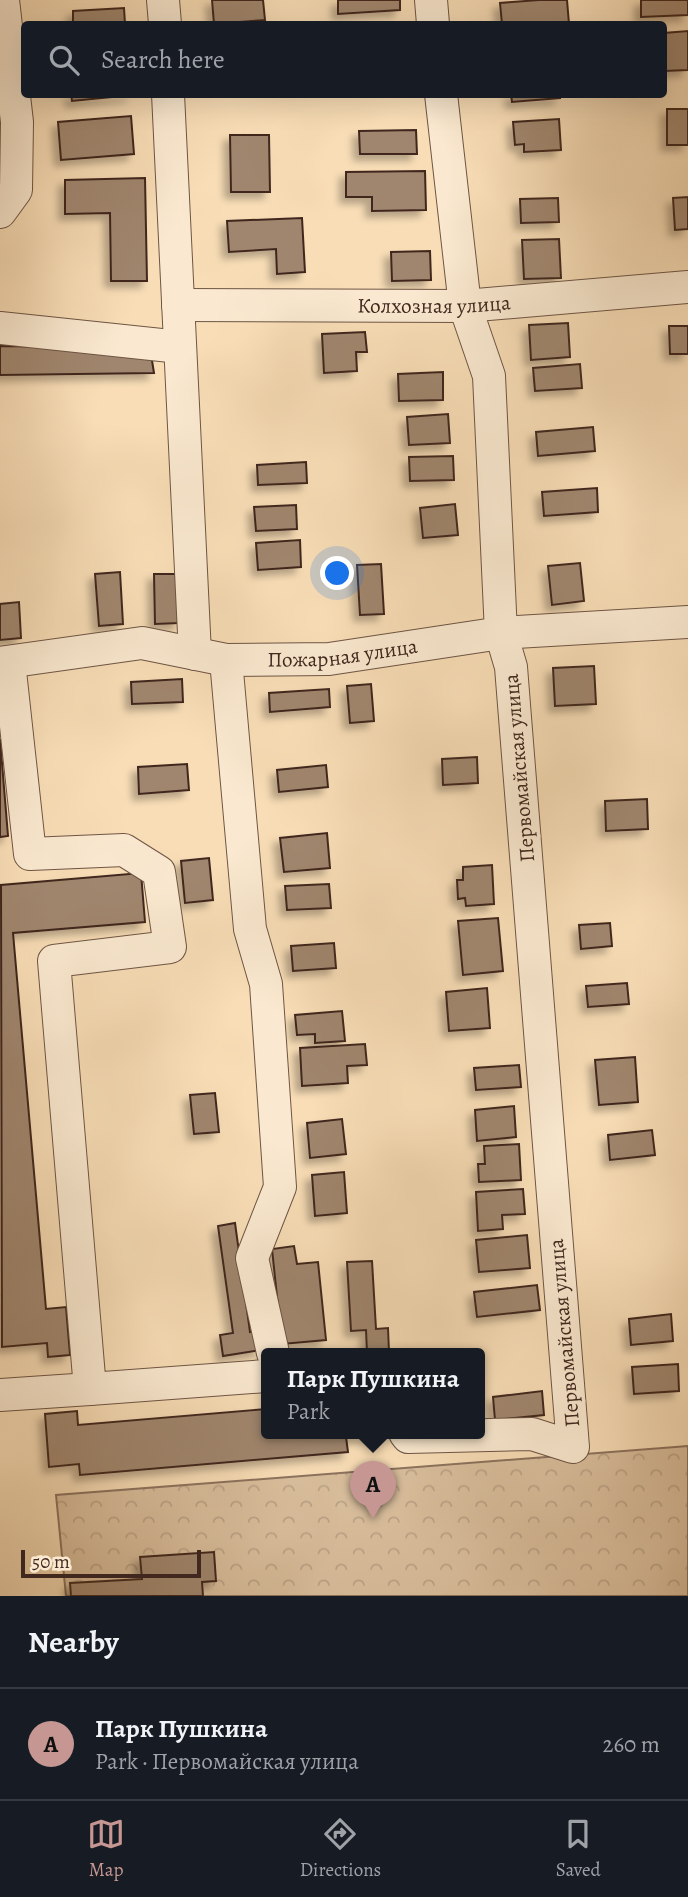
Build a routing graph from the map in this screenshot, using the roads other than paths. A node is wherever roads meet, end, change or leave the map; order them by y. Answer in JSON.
{"nodes":[{"id":1,"x":3,"y":0,"type":"edge"},
{"id":2,"x":163,"y":0,"type":"edge"},
{"id":3,"x":431,"y":0,"type":"edge"},
{"id":4,"x":165,"y":21,"type":"edge"},
{"id":5,"x":433,"y":21,"type":"edge"},
{"id":6,"x":168,"y":98,"type":"edge"},
{"id":7,"x":441,"y":98,"type":"edge"},
{"id":8,"x":0,"y":212,"type":"edge"},
{"id":9,"x":688,"y":287,"type":"edge"},
{"id":10,"x":178,"y":305,"type":"junction"},
{"id":11,"x":465,"y":306,"type":"junction"},
{"id":12,"x":0,"y":328,"type":"edge"},
{"id":13,"x":180,"y":347,"type":"junction"},
{"id":14,"x":688,"y":622,"type":"edge"},
{"id":15,"x":501,"y":633,"type":"junction"},
{"id":16,"x":210,"y":657,"type":"junction"},
{"id":17,"x":4,"y":662,"type":"edge"},
{"id":18,"x":272,"y":1348,"type":"edge"},
{"id":19,"x":261,"y":1376,"type":"edge"},
{"id":20,"x":90,"y":1389,"type":"junction"},
{"id":21,"x":0,"y":1395,"type":"edge"},
{"id":22,"x":485,"y":1435,"type":"edge"}],
"edges":[{"from":1,"to":8,"type":"street"},
{"from":2,"to":4,"type":"street"},
{"from":3,"to":5,"type":"street"},
{"from":6,"to":10,"type":"street"},
{"from":7,"to":11,"type":"street","name":"Первомайская улица"},
{"from":9,"to":11,"type":"street","name":"Колхозная улица"},
{"from":10,"to":11,"type":"street","name":"Колхозная улица"},
{"from":10,"to":13,"type":"street"},
{"from":11,"to":15,"type":"street","name":"Первомайская улица"},
{"from":12,"to":13,"type":"street"},
{"from":13,"to":16,"type":"street"},
{"from":14,"to":15,"type":"street","name":"Пожарная улица"},
{"from":15,"to":16,"type":"street","name":"Пожарная улица"},
{"from":15,"to":22,"type":"street","name":"Первомайская улица"},
{"from":16,"to":17,"type":"street","name":"Пожарная улица"},
{"from":16,"to":18,"type":"street"},
{"from":17,"to":20,"type":"street"},
{"from":19,"to":20,"type":"street"},
{"from":20,"to":21,"type":"street"}]}
